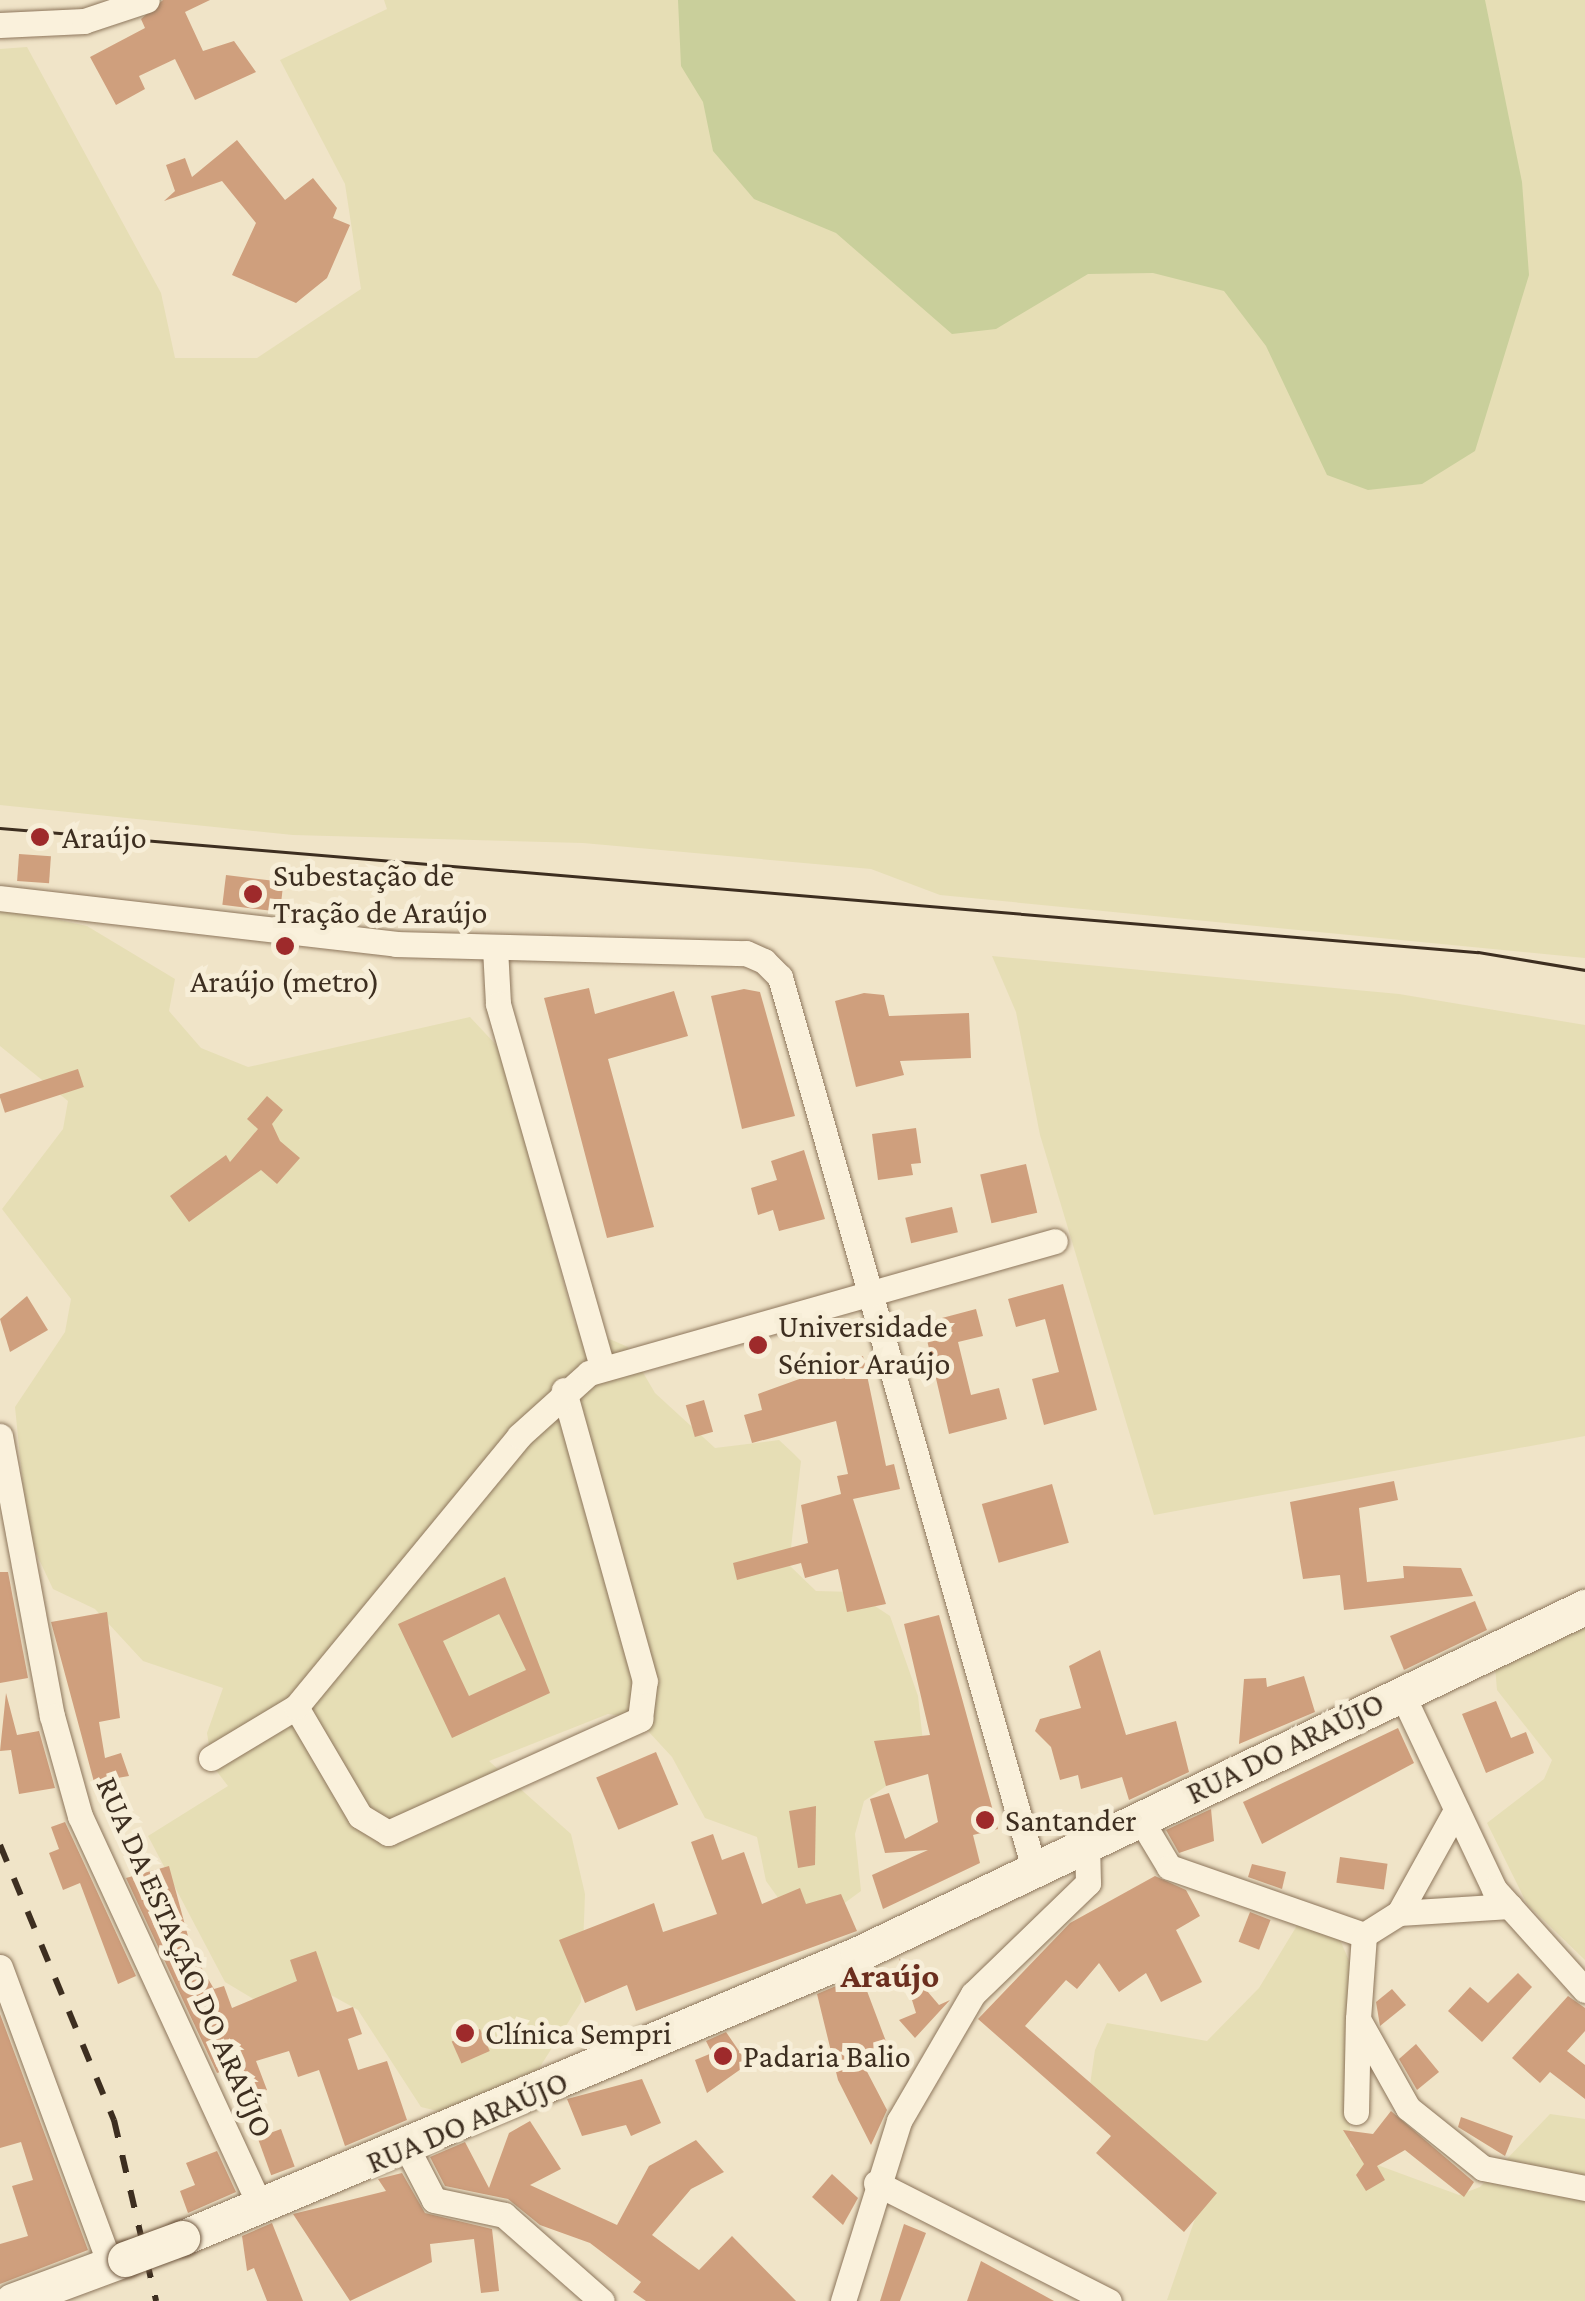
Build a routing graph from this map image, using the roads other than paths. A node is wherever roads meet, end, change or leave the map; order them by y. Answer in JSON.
{"nodes":[{"id":1,"x":147,"y":0,"type":"edge"},
{"id":2,"x":0,"y":25,"type":"edge"},
{"id":3,"x":0,"y":898,"type":"edge"},
{"id":4,"x":495,"y":948,"type":"junction"},
{"id":5,"x":1054,"y":1241,"type":"dead end"},
{"id":6,"x":872,"y":1293,"type":"junction"},
{"id":7,"x":602,"y":1366,"type":"junction"},
{"id":8,"x":564,"y":1390,"type":"junction"},
{"id":9,"x":0,"y":1436,"type":"edge"},
{"id":10,"x":1585,"y":1607,"type":"edge"},
{"id":11,"x":1401,"y":1692,"type":"junction"},
{"id":12,"x":296,"y":1707,"type":"junction"},
{"id":13,"x":212,"y":1758,"type":"dead end"},
{"id":14,"x":1456,"y":1810,"type":"junction"},
{"id":15,"x":1139,"y":1817,"type":"junction"},
{"id":16,"x":1087,"y":1842,"type":"junction"},
{"id":17,"x":1033,"y":1864,"type":"junction"},
{"id":18,"x":1510,"y":1906,"type":"junction"},
{"id":19,"x":1399,"y":1914,"type":"junction"},
{"id":20,"x":1364,"y":1935,"type":"junction"},
{"id":21,"x":0,"y":1968,"type":"edge"},
{"id":22,"x":1585,"y":1990,"type":"edge"},
{"id":23,"x":1358,"y":2019,"type":"junction"},
{"id":24,"x":1356,"y":2112,"type":"dead end"},
{"id":25,"x":408,"y":2150,"type":"junction"},
{"id":26,"x":876,"y":2183,"type":"junction"},
{"id":27,"x":1585,"y":2188,"type":"edge"},
{"id":28,"x":262,"y":2206,"type":"junction"},
{"id":29,"x":118,"y":2262,"type":"junction"},
{"id":30,"x":12,"y":2301,"type":"edge"},
{"id":31,"x":602,"y":2301,"type":"edge"},
{"id":32,"x":843,"y":2301,"type":"edge"},
{"id":33,"x":1109,"y":2301,"type":"edge"}],
"edges":[{"from":1,"to":2,"type":"street"},
{"from":3,"to":4,"type":"street"},
{"from":4,"to":6,"type":"street"},
{"from":4,"to":7,"type":"street"},
{"from":5,"to":6,"type":"street"},
{"from":6,"to":7,"type":"street"},
{"from":6,"to":17,"type":"street"},
{"from":7,"to":8,"type":"street"},
{"from":8,"to":12,"type":"street"},
{"from":8,"to":12,"type":"street"},
{"from":9,"to":28,"type":"street","name":"RUA DA ESTAÇÃO DO ARAÚJO"},
{"from":10,"to":11,"type":"main road","name":"RUA DO ARAÚJO"},
{"from":11,"to":14,"type":"street"},
{"from":11,"to":15,"type":"main road","name":"RUA DO ARAÚJO"},
{"from":12,"to":13,"type":"street"},
{"from":14,"to":18,"type":"street"},
{"from":14,"to":19,"type":"street"},
{"from":15,"to":16,"type":"main road","name":"RUA DO ARAÚJO"},
{"from":15,"to":20,"type":"street"},
{"from":16,"to":17,"type":"main road","name":"RUA DO ARAÚJO"},
{"from":16,"to":26,"type":"street"},
{"from":17,"to":25,"type":"main road","name":"RUA DO ARAÚJO"},
{"from":18,"to":19,"type":"street"},
{"from":18,"to":22,"type":"street"},
{"from":19,"to":20,"type":"street"},
{"from":20,"to":23,"type":"street"},
{"from":21,"to":29,"type":"street"},
{"from":23,"to":24,"type":"street"},
{"from":23,"to":27,"type":"street"},
{"from":25,"to":28,"type":"main road","name":"RUA DO ARAÚJO"},
{"from":25,"to":31,"type":"street"},
{"from":26,"to":32,"type":"street"},
{"from":26,"to":33,"type":"street"},
{"from":28,"to":29,"type":"main road","name":"RUA DO ARAÚJO","bridge":true},
{"from":29,"to":30,"type":"main road","name":"RUA DO ARAÚJO"}]}
